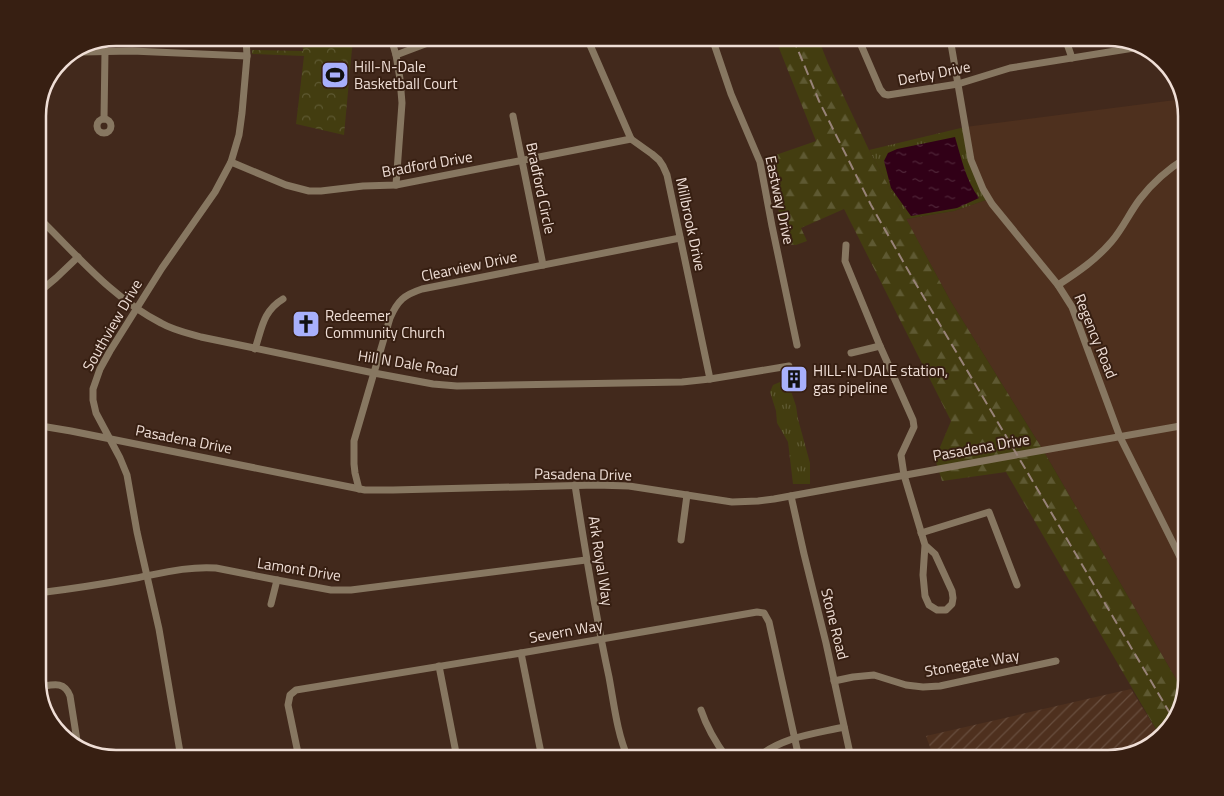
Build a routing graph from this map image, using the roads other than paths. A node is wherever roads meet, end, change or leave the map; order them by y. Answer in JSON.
{"nodes":[{"id":1,"x":246,"y":46,"type":"edge"},
{"id":2,"x":393,"y":46,"type":"edge"},
{"id":3,"x":420,"y":46,"type":"edge"},
{"id":4,"x":590,"y":46,"type":"edge"},
{"id":5,"x":715,"y":46,"type":"edge"},
{"id":6,"x":861,"y":46,"type":"edge"},
{"id":7,"x":951,"y":46,"type":"edge"},
{"id":8,"x":1068,"y":46,"type":"edge"},
{"id":9,"x":1126,"y":49,"type":"edge"},
{"id":10,"x":105,"y":51,"type":"junction"},
{"id":11,"x":91,"y":52,"type":"edge"},
{"id":12,"x":396,"y":55,"type":"junction"},
{"id":13,"x":247,"y":56,"type":"junction"},
{"id":14,"x":1072,"y":58,"type":"junction"},
{"id":15,"x":958,"y":84,"type":"junction"},
{"id":16,"x":513,"y":116,"type":"dead end"},
{"id":17,"x":104,"y":119,"type":"dead end"},
{"id":18,"x":631,"y":139,"type":"junction"},
{"id":19,"x":521,"y":160,"type":"junction"},
{"id":20,"x":231,"y":162,"type":"junction"},
{"id":21,"x":1178,"y":163,"type":"edge"},
{"id":22,"x":396,"y":185,"type":"junction"},
{"id":23,"x":46,"y":225,"type":"edge"},
{"id":24,"x":680,"y":238,"type":"junction"},
{"id":25,"x":846,"y":245,"type":"dead end"},
{"id":26,"x":78,"y":257,"type":"junction"},
{"id":27,"x":543,"y":265,"type":"junction"},
{"id":28,"x":1058,"y":286,"type":"junction"},
{"id":29,"x":46,"y":287,"type":"edge"},
{"id":30,"x":283,"y":298,"type":"dead end"},
{"id":31,"x":136,"y":309,"type":"junction"},
{"id":32,"x":797,"y":345,"type":"dead end"},
{"id":33,"x":880,"y":346,"type":"junction"},
{"id":34,"x":256,"y":349,"type":"junction"},
{"id":35,"x":851,"y":353,"type":"dead end"},
{"id":36,"x":788,"y":366,"type":"dead end"},
{"id":37,"x":374,"y":373,"type":"junction"},
{"id":38,"x":710,"y":379,"type":"junction"},
{"id":39,"x":1178,"y":426,"type":"edge"},
{"id":40,"x":46,"y":427,"type":"edge"},
{"id":41,"x":1120,"y":437,"type":"junction"},
{"id":42,"x":110,"y":439,"type":"junction"},
{"id":43,"x":904,"y":475,"type":"junction"},
{"id":44,"x":575,"y":485,"type":"junction"},
{"id":45,"x":359,"y":489,"type":"junction"},
{"id":46,"x":687,"y":495,"type":"junction"},
{"id":47,"x":792,"y":496,"type":"junction"},
{"id":48,"x":921,"y":533,"type":"junction"},
{"id":49,"x":681,"y":540,"type":"dead end"},
{"id":50,"x":925,"y":545,"type":"junction"},
{"id":51,"x":1178,"y":554,"type":"edge"},
{"id":52,"x":586,"y":560,"type":"junction"},
{"id":53,"x":148,"y":576,"type":"junction"},
{"id":54,"x":277,"y":580,"type":"junction"},
{"id":55,"x":1017,"y":585,"type":"dead end"},
{"id":56,"x":46,"y":592,"type":"edge"},
{"id":57,"x":272,"y":604,"type":"dead end"},
{"id":58,"x":601,"y":639,"type":"junction"},
{"id":59,"x":521,"y":653,"type":"junction"},
{"id":60,"x":1056,"y":661,"type":"dead end"},
{"id":61,"x":439,"y":666,"type":"junction"},
{"id":62,"x":834,"y":681,"type":"junction"},
{"id":63,"x":46,"y":686,"type":"edge"},
{"id":64,"x":700,"y":710,"type":"dead end"},
{"id":65,"x":844,"y":727,"type":"junction"},
{"id":66,"x":76,"y":737,"type":"edge"},
{"id":67,"x":794,"y":738,"type":"junction"},
{"id":68,"x":179,"y":750,"type":"edge"},
{"id":69,"x":296,"y":750,"type":"edge"},
{"id":70,"x":455,"y":750,"type":"edge"},
{"id":71,"x":540,"y":750,"type":"edge"},
{"id":72,"x":626,"y":750,"type":"edge"},
{"id":73,"x":722,"y":750,"type":"edge"},
{"id":74,"x":768,"y":750,"type":"edge"},
{"id":75,"x":797,"y":750,"type":"edge"},
{"id":76,"x":849,"y":750,"type":"edge"}],
"edges":[{"from":1,"to":13,"type":"street","name":"Southview Drive"},
{"from":2,"to":12,"type":"street"},
{"from":3,"to":12,"type":"street"},
{"from":4,"to":18,"type":"street"},
{"from":5,"to":32,"type":"street","name":"Eastway Drive"},
{"from":6,"to":15,"type":"street","name":"Derby Drive"},
{"from":7,"to":15,"type":"street","name":"Regency Road"},
{"from":8,"to":14,"type":"street"},
{"from":9,"to":14,"type":"street","name":"Derby Drive"},
{"from":10,"to":11,"type":"street"},
{"from":10,"to":13,"type":"street"},
{"from":10,"to":17,"type":"street"},
{"from":12,"to":22,"type":"street"},
{"from":13,"to":20,"type":"street","name":"Southview Drive"},
{"from":14,"to":15,"type":"street","name":"Derby Drive"},
{"from":15,"to":28,"type":"street","name":"Regency Road"},
{"from":16,"to":19,"type":"street","name":"Bradford Circle"},
{"from":18,"to":19,"type":"street","name":"Bradford Drive"},
{"from":18,"to":24,"type":"street","name":"Millbrook Drive"},
{"from":19,"to":22,"type":"street","name":"Bradford Drive"},
{"from":19,"to":27,"type":"street","name":"Bradford Circle"},
{"from":20,"to":22,"type":"street","name":"Bradford Drive"},
{"from":20,"to":31,"type":"street","name":"Southview Drive"},
{"from":21,"to":28,"type":"street"},
{"from":23,"to":26,"type":"street","name":"Hill N Dale Road"},
{"from":24,"to":27,"type":"street","name":"Clearview Drive"},
{"from":24,"to":38,"type":"street","name":"Millbrook Drive"},
{"from":25,"to":33,"type":"street"},
{"from":26,"to":29,"type":"street"},
{"from":26,"to":31,"type":"street","name":"Hill N Dale Road"},
{"from":27,"to":37,"type":"street","name":"Clearview Drive"},
{"from":28,"to":41,"type":"street","name":"Regency Road"},
{"from":30,"to":34,"type":"street"},
{"from":31,"to":34,"type":"street","name":"Hill N Dale Road"},
{"from":31,"to":42,"type":"street","name":"Southview Drive"},
{"from":33,"to":35,"type":"street"},
{"from":33,"to":43,"type":"street"},
{"from":34,"to":37,"type":"street","name":"Hill N Dale Road"},
{"from":36,"to":38,"type":"street","name":"Hill N Dale Road"},
{"from":37,"to":38,"type":"street","name":"Hill N Dale Road"},
{"from":37,"to":45,"type":"street","name":"Clearview Drive"},
{"from":39,"to":41,"type":"street","name":"Pasadena Drive"},
{"from":40,"to":42,"type":"street","name":"Pasadena Drive"},
{"from":41,"to":43,"type":"street","name":"Pasadena Drive"},
{"from":41,"to":51,"type":"street","name":"Regency Road"},
{"from":42,"to":45,"type":"street","name":"Pasadena Drive"},
{"from":42,"to":53,"type":"street","name":"Southview Drive"},
{"from":43,"to":47,"type":"street","name":"Pasadena Drive"},
{"from":43,"to":48,"type":"street"},
{"from":44,"to":45,"type":"street","name":"Pasadena Drive"},
{"from":44,"to":46,"type":"street","name":"Pasadena Drive"},
{"from":44,"to":52,"type":"street","name":"Ark Royal Way"},
{"from":46,"to":47,"type":"street","name":"Pasadena Drive"},
{"from":46,"to":49,"type":"street"},
{"from":47,"to":62,"type":"street","name":"Stone Road"},
{"from":48,"to":50,"type":"street"},
{"from":48,"to":55,"type":"street"},
{"from":50,"to":50,"type":"street"},
{"from":52,"to":54,"type":"street","name":"Lamont Drive"},
{"from":52,"to":58,"type":"street","name":"Ark Royal Way"},
{"from":53,"to":54,"type":"street","name":"Lamont Drive"},
{"from":53,"to":56,"type":"street","name":"Lamont Drive"},
{"from":53,"to":68,"type":"street","name":"Southview Drive"},
{"from":54,"to":57,"type":"street"},
{"from":58,"to":59,"type":"street","name":"Severn Way"},
{"from":58,"to":67,"type":"street","name":"Severn Way"},
{"from":58,"to":72,"type":"street","name":"Ark Royal Way"},
{"from":59,"to":61,"type":"street","name":"Severn Way"},
{"from":59,"to":71,"type":"street"},
{"from":60,"to":62,"type":"street","name":"Stonegate Way"},
{"from":61,"to":69,"type":"street","name":"Severn Way"},
{"from":61,"to":70,"type":"street"},
{"from":62,"to":65,"type":"street","name":"Stone Road"},
{"from":63,"to":66,"type":"street"},
{"from":64,"to":73,"type":"street"},
{"from":65,"to":67,"type":"street"},
{"from":65,"to":76,"type":"street","name":"Stone Road"},
{"from":67,"to":74,"type":"street"},
{"from":67,"to":75,"type":"street","name":"Severn Way"}]}
